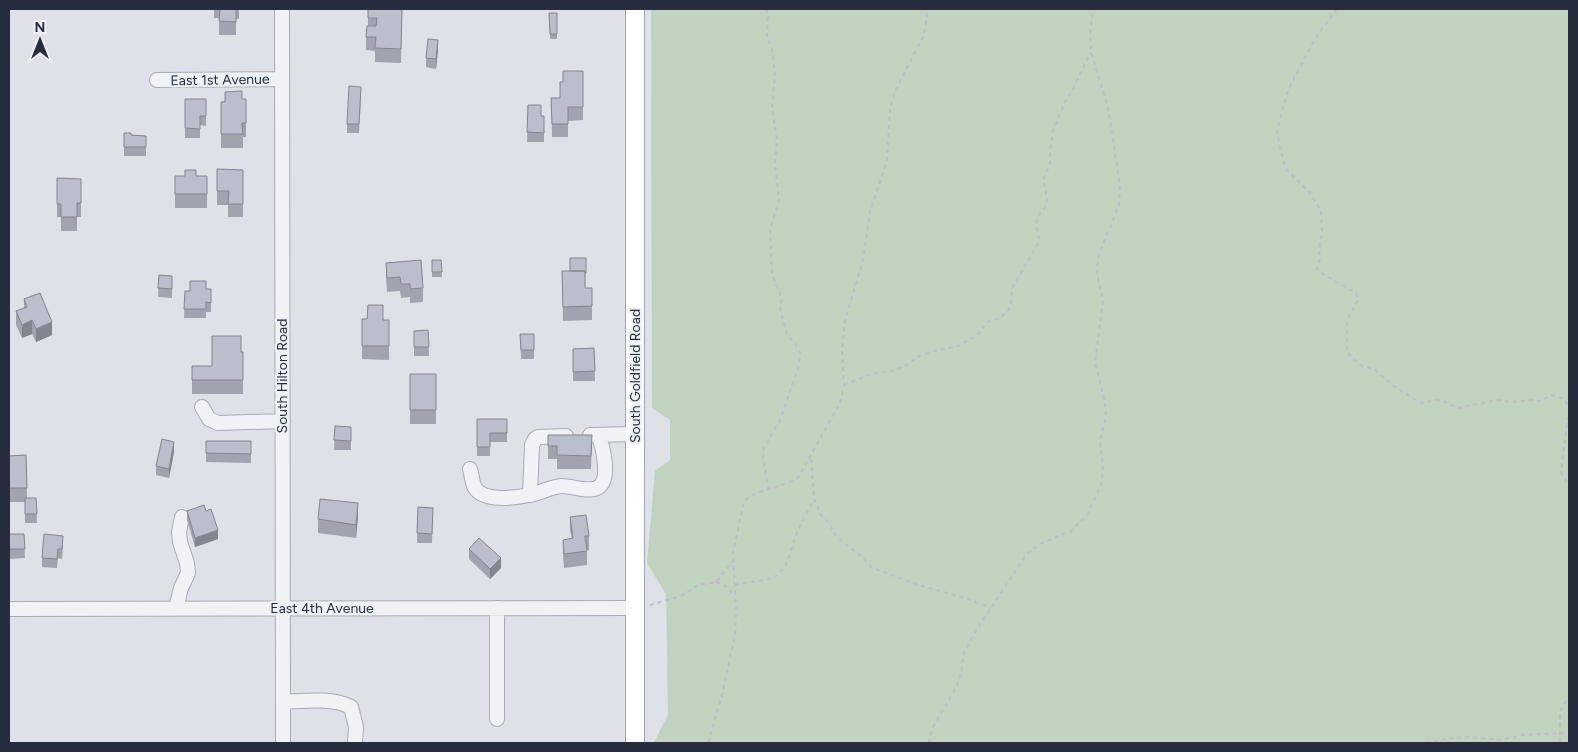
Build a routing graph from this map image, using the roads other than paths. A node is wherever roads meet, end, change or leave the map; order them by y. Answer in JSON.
{"nodes":[{"id":1,"x":282,"y":9,"type":"edge"},
{"id":2,"x":635,"y":9,"type":"edge"},
{"id":3,"x":282,"y":79,"type":"junction"},
{"id":4,"x":157,"y":80,"type":"dead end"},
{"id":5,"x":202,"y":407,"type":"dead end"},
{"id":6,"x":282,"y":421,"type":"junction"},
{"id":7,"x":635,"y":434,"type":"junction"},
{"id":8,"x":598,"y":435,"type":"junction"},
{"id":9,"x":470,"y":469,"type":"dead end"},
{"id":10,"x":530,"y":495,"type":"junction"},
{"id":11,"x":182,"y":518,"type":"dead end"},
{"id":12,"x":176,"y":608,"type":"junction"},
{"id":13,"x":283,"y":608,"type":"junction"},
{"id":14,"x":497,"y":608,"type":"junction"},
{"id":15,"x":635,"y":608,"type":"junction"},
{"id":16,"x":9,"y":609,"type":"edge"},
{"id":17,"x":283,"y":702,"type":"junction"},
{"id":18,"x":497,"y":719,"type":"dead end"},
{"id":19,"x":283,"y":743,"type":"edge"},
{"id":20,"x":355,"y":743,"type":"edge"},
{"id":21,"x":635,"y":743,"type":"edge"}],
"edges":[{"from":1,"to":3,"type":"street","name":"South Hilton Road"},
{"from":2,"to":7,"type":"main road","name":"South Goldfield Road"},
{"from":3,"to":4,"type":"street","name":"East 1st Avenue"},
{"from":3,"to":6,"type":"street","name":"South Hilton Road"},
{"from":5,"to":6,"type":"street"},
{"from":6,"to":13,"type":"street","name":"South Hilton Road"},
{"from":7,"to":8,"type":"street"},
{"from":7,"to":15,"type":"main road","name":"South Goldfield Road"},
{"from":8,"to":10,"type":"street"},
{"from":8,"to":10,"type":"street"},
{"from":9,"to":10,"type":"street"},
{"from":11,"to":12,"type":"street"},
{"from":12,"to":13,"type":"street","name":"East 4th Avenue"},
{"from":12,"to":16,"type":"street","name":"East 4th Avenue"},
{"from":13,"to":14,"type":"street","name":"East 4th Avenue"},
{"from":13,"to":17,"type":"street","name":"South Hilton Road"},
{"from":14,"to":15,"type":"street","name":"East 4th Avenue"},
{"from":14,"to":18,"type":"street"},
{"from":15,"to":21,"type":"main road","name":"South Goldfield Road"},
{"from":17,"to":19,"type":"street","name":"South Hilton Road"},
{"from":17,"to":20,"type":"street"}]}
